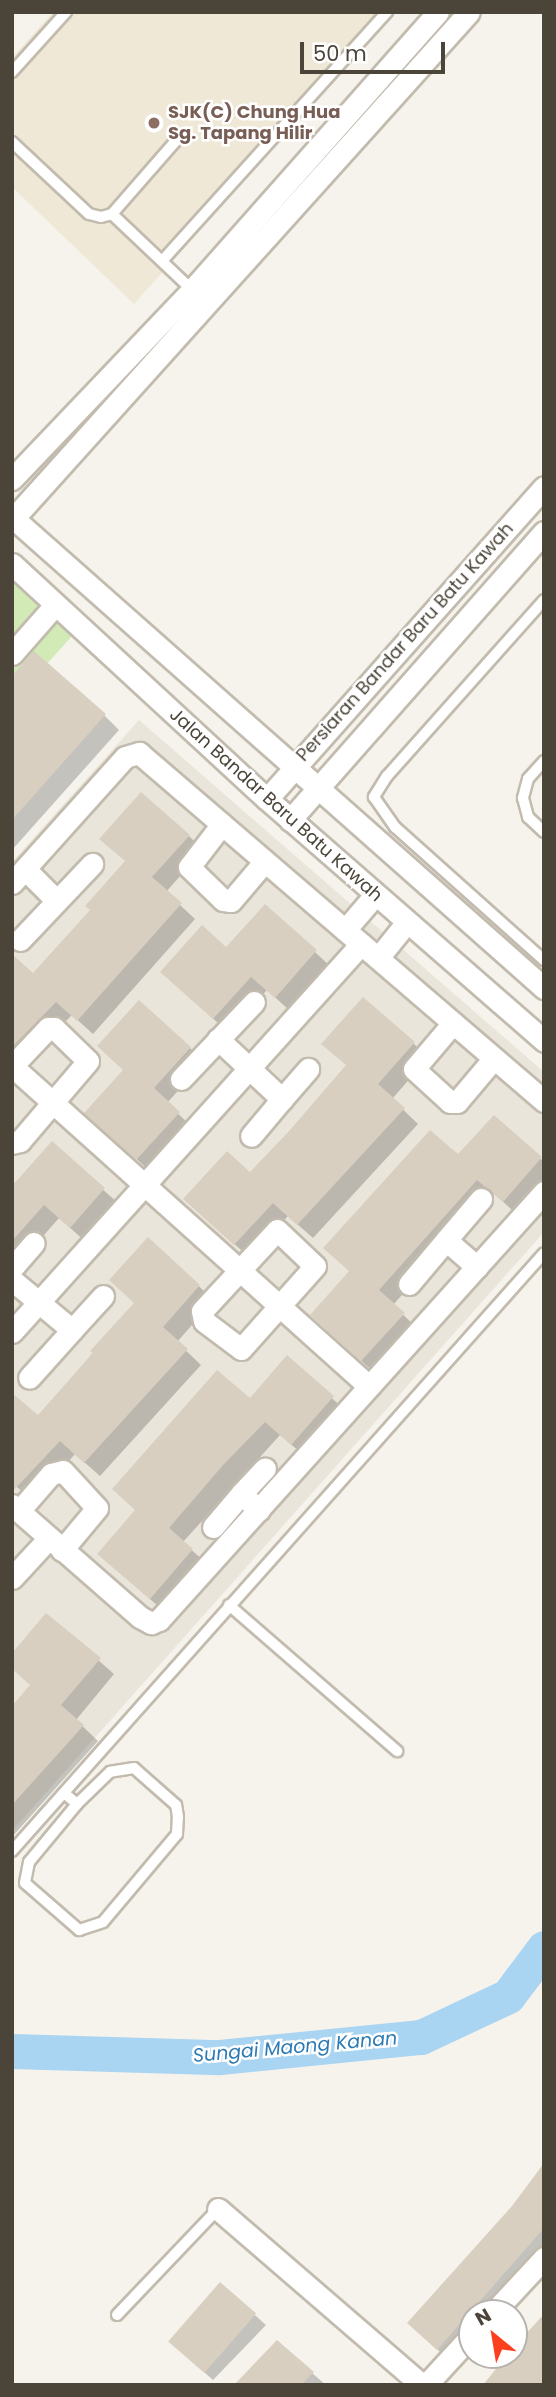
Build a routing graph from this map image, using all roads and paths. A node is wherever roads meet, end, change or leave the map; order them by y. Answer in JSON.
{"nodes":[{"id":1,"x":66,"y":12,"type":"edge"},
{"id":2,"x":387,"y":12,"type":"edge"},
{"id":3,"x":439,"y":12,"type":"edge"},
{"id":4,"x":469,"y":12,"type":"edge"},
{"id":5,"x":12,"y":72,"type":"edge"},
{"id":6,"x":181,"y":135,"type":"dead end"},
{"id":7,"x":12,"y":142,"type":"edge"},
{"id":8,"x":112,"y":214,"type":"junction"},
{"id":9,"x":162,"y":261,"type":"junction"},
{"id":10,"x":192,"y":290,"type":"junction"},
{"id":11,"x":12,"y":479,"type":"edge"},
{"id":12,"x":544,"y":487,"type":"edge"},
{"id":13,"x":13,"y":518,"type":"edge"},
{"id":14,"x":544,"y":532,"type":"edge"},
{"id":15,"x":12,"y":564,"type":"edge"},
{"id":16,"x":544,"y":600,"type":"edge"},
{"id":17,"x":55,"y":605,"type":"junction"},
{"id":18,"x":12,"y":654,"type":"edge"},
{"id":19,"x":544,"y":761,"type":"edge"},
{"id":20,"x":294,"y":766,"type":"junction"},
{"id":21,"x":316,"y":785,"type":"junction"},
{"id":22,"x":267,"y":799,"type":"junction"},
{"id":23,"x":290,"y":820,"type":"junction"},
{"id":24,"x":222,"y":824,"type":"junction"},
{"id":25,"x":544,"y":832,"type":"edge"},
{"id":26,"x":265,"y":861,"type":"junction"},
{"id":27,"x":92,"y":864,"type":"dead end"},
{"id":28,"x":19,"y":876,"type":"edge"},
{"id":29,"x":375,"y":895,"type":"junction"},
{"id":30,"x":57,"y":901,"type":"junction"},
{"id":31,"x":407,"y":922,"type":"junction"},
{"id":32,"x":353,"y":937,"type":"junction"},
{"id":33,"x":20,"y":940,"type":"dead end"},
{"id":34,"x":378,"y":958,"type":"junction"},
{"id":35,"x":544,"y":960,"type":"edge"},
{"id":36,"x":544,"y":988,"type":"edge"},
{"id":37,"x":254,"y":1002,"type":"dead end"},
{"id":38,"x":453,"y":1023,"type":"junction"},
{"id":39,"x":218,"y":1039,"type":"junction"},
{"id":40,"x":544,"y":1041,"type":"edge"},
{"id":41,"x":494,"y":1058,"type":"junction"},
{"id":42,"x":12,"y":1066,"type":"edge"},
{"id":43,"x":250,"y":1069,"type":"junction"},
{"id":44,"x":308,"y":1069,"type":"dead end"},
{"id":45,"x":181,"y":1079,"type":"dead end"},
{"id":46,"x":282,"y":1099,"type":"junction"},
{"id":47,"x":544,"y":1101,"type":"edge"},
{"id":48,"x":53,"y":1102,"type":"junction"},
{"id":49,"x":251,"y":1136,"type":"dead end"},
{"id":50,"x":12,"y":1143,"type":"edge"},
{"id":51,"x":145,"y":1186,"type":"junction"},
{"id":52,"x":544,"y":1192,"type":"edge"},
{"id":53,"x":481,"y":1199,"type":"dead end"},
{"id":54,"x":446,"y":1240,"type":"junction"},
{"id":55,"x":34,"y":1243,"type":"dead end"},
{"id":56,"x":544,"y":1253,"type":"edge"},
{"id":57,"x":477,"y":1267,"type":"junction"},
{"id":58,"x":12,"y":1268,"type":"edge"},
{"id":59,"x":239,"y":1269,"type":"junction"},
{"id":60,"x":12,"y":1280,"type":"edge"},
{"id":61,"x":409,"y":1284,"type":"dead end"},
{"id":62,"x":103,"y":1296,"type":"dead end"},
{"id":63,"x":40,"y":1302,"type":"junction"},
{"id":64,"x":281,"y":1307,"type":"junction"},
{"id":65,"x":72,"y":1330,"type":"junction"},
{"id":66,"x":12,"y":1332,"type":"edge"},
{"id":67,"x":29,"y":1378,"type":"dead end"},
{"id":68,"x":369,"y":1386,"type":"junction"},
{"id":69,"x":265,"y":1468,"type":"dead end"},
{"id":70,"x":241,"y":1494,"type":"junction"},
{"id":71,"x":16,"y":1508,"type":"edge"},
{"id":72,"x":258,"y":1510,"type":"junction"},
{"id":73,"x":213,"y":1527,"type":"dead end"},
{"id":74,"x":55,"y":1544,"type":"junction"},
{"id":75,"x":16,"y":1565,"type":"edge"},
{"id":76,"x":229,"y":1605,"type":"junction"},
{"id":77,"x":397,"y":1751,"type":"dead end"},
{"id":78,"x":64,"y":1793,"type":"junction"},
{"id":79,"x":77,"y":1804,"type":"junction"},
{"id":80,"x":12,"y":1850,"type":"edge"},
{"id":81,"x":218,"y":2209,"type":"joint"},
{"id":82,"x":544,"y":2258,"type":"edge"},
{"id":83,"x":506,"y":2299,"type":"edge"},
{"id":84,"x":117,"y":2315,"type":"dead end"},
{"id":85,"x":458,"y":2350,"type":"edge"},
{"id":86,"x":424,"y":2385,"type":"edge"}],
"edges":[{"from":1,"to":5,"type":"lane"},
{"from":2,"to":9,"type":"lane"},
{"from":3,"to":10,"type":"street"},
{"from":4,"to":13,"type":"street"},
{"from":6,"to":8,"type":"lane"},
{"from":7,"to":8,"type":"lane"},
{"from":8,"to":9,"type":"lane"},
{"from":9,"to":10,"type":"lane"},
{"from":10,"to":11,"type":"street"},
{"from":12,"to":20,"type":"street","name":"Persiaran Bandar Baru Batu Kawah"},
{"from":13,"to":20,"type":"street"},
{"from":14,"to":21,"type":"street","name":"Persiaran Bandar Baru Batu Kawah"},
{"from":15,"to":17,"type":"street","name":"Jalan Bandar Baru Batu Kawah"},
{"from":16,"to":35,"type":"lane"},
{"from":17,"to":18,"type":"street"},
{"from":17,"to":22,"type":"street","name":"Jalan Bandar Baru Batu Kawah"},
{"from":19,"to":25,"type":"lane"},
{"from":20,"to":21,"type":"street"},
{"from":20,"to":22,"type":"street","name":"Persiaran Bandar Baru Batu Kawah"},
{"from":21,"to":23,"type":"street","name":"Persiaran Bandar Baru Batu Kawah"},
{"from":21,"to":36,"type":"street"},
{"from":22,"to":23,"type":"street","name":"Jalan Bandar Baru Batu Kawah"},
{"from":23,"to":29,"type":"street","name":"Jalan Bandar Baru Batu Kawah"},
{"from":24,"to":26,"type":"street"},
{"from":24,"to":26,"type":"street"},
{"from":24,"to":28,"type":"street"},
{"from":26,"to":32,"type":"street"},
{"from":27,"to":30,"type":"street"},
{"from":28,"to":30,"type":"street"},
{"from":29,"to":31,"type":"street","name":"Jalan Bandar Baru Batu Kawah"},
{"from":29,"to":32,"type":"street"},
{"from":30,"to":33,"type":"street"},
{"from":31,"to":34,"type":"street"},
{"from":31,"to":40,"type":"street","name":"Jalan Bandar Baru Batu Kawah"},
{"from":32,"to":34,"type":"street"},
{"from":32,"to":43,"type":"street"},
{"from":34,"to":38,"type":"street"},
{"from":37,"to":39,"type":"street"},
{"from":38,"to":41,"type":"street"},
{"from":38,"to":41,"type":"street"},
{"from":39,"to":43,"type":"street"},
{"from":39,"to":45,"type":"street"},
{"from":41,"to":47,"type":"street"},
{"from":42,"to":48,"type":"street"},
{"from":42,"to":48,"type":"street"},
{"from":43,"to":46,"type":"street"},
{"from":43,"to":51,"type":"street"},
{"from":44,"to":46,"type":"street"},
{"from":46,"to":49,"type":"street"},
{"from":48,"to":50,"type":"street"},
{"from":48,"to":51,"type":"street"},
{"from":51,"to":59,"type":"street"},
{"from":51,"to":63,"type":"street"},
{"from":52,"to":57,"type":"street"},
{"from":53,"to":54,"type":"street"},
{"from":54,"to":57,"type":"street"},
{"from":54,"to":61,"type":"street"},
{"from":55,"to":58,"type":"street"},
{"from":56,"to":76,"type":"lane"},
{"from":57,"to":68,"type":"street"},
{"from":59,"to":64,"type":"street"},
{"from":59,"to":64,"type":"street"},
{"from":59,"to":64,"type":"street"},
{"from":60,"to":63,"type":"street"},
{"from":62,"to":65,"type":"street"},
{"from":63,"to":65,"type":"street"},
{"from":63,"to":66,"type":"street"},
{"from":64,"to":68,"type":"street"},
{"from":65,"to":67,"type":"street"},
{"from":68,"to":72,"type":"street"},
{"from":69,"to":70,"type":"street"},
{"from":70,"to":72,"type":"street"},
{"from":70,"to":73,"type":"street"},
{"from":71,"to":74,"type":"street"},
{"from":71,"to":74,"type":"street"},
{"from":72,"to":74,"type":"street"},
{"from":74,"to":75,"type":"street"},
{"from":76,"to":77,"type":"lane"},
{"from":76,"to":78,"type":"lane"},
{"from":78,"to":79,"type":"lane"},
{"from":78,"to":80,"type":"lane"},
{"from":79,"to":79,"type":"lane"},
{"from":81,"to":84,"type":"lane"},
{"from":81,"to":86,"type":"street"},
{"from":82,"to":83,"type":"street"},
{"from":85,"to":86,"type":"street"}]}
